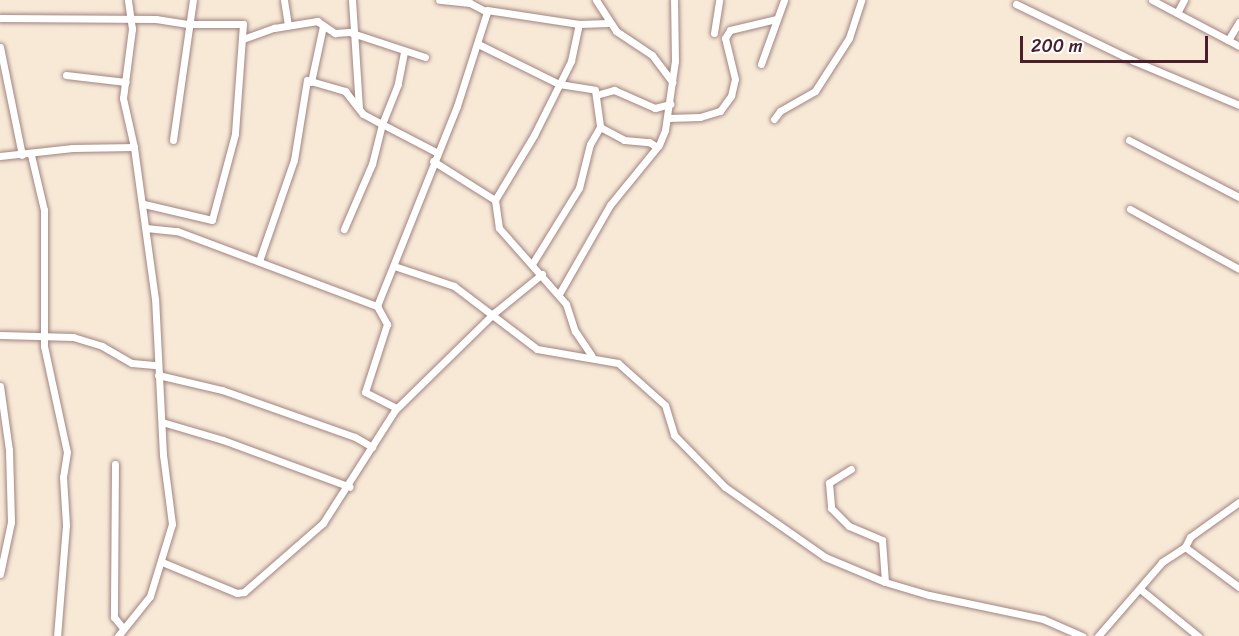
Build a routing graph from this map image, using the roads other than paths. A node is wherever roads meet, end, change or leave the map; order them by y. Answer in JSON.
{"nodes":[{"id":1,"x":128,"y":0,"type":"edge"},
{"id":2,"x":193,"y":0,"type":"edge"},
{"id":3,"x":284,"y":0,"type":"edge"},
{"id":4,"x":352,"y":0,"type":"edge"},
{"id":5,"x":439,"y":0,"type":"edge"},
{"id":6,"x":488,"y":0,"type":"edge"},
{"id":7,"x":596,"y":0,"type":"edge"},
{"id":8,"x":674,"y":0,"type":"edge"},
{"id":9,"x":719,"y":0,"type":"edge"},
{"id":10,"x":784,"y":0,"type":"edge"},
{"id":11,"x":861,"y":0,"type":"edge"},
{"id":12,"x":1152,"y":0,"type":"edge"},
{"id":13,"x":1184,"y":0,"type":"edge"},
{"id":14,"x":1016,"y":4,"type":"dead end"},
{"id":15,"x":485,"y":9,"type":"junction"},
{"id":16,"x":1177,"y":13,"type":"junction"},
{"id":17,"x":0,"y":18,"type":"edge"},
{"id":18,"x":130,"y":19,"type":"junction"},
{"id":19,"x":776,"y":19,"type":"junction"},
{"id":20,"x":1239,"y":22,"type":"edge"},
{"id":21,"x":608,"y":23,"type":"junction"},
{"id":22,"x":188,"y":24,"type":"junction"},
{"id":23,"x":579,"y":24,"type":"junction"},
{"id":24,"x":288,"y":25,"type":"junction"},
{"id":25,"x":323,"y":26,"type":"junction"},
{"id":26,"x":714,"y":33,"type":"dead end"},
{"id":27,"x":354,"y":36,"type":"junction"},
{"id":28,"x":243,"y":39,"type":"junction"},
{"id":29,"x":1228,"y":40,"type":"junction"},
{"id":30,"x":478,"y":44,"type":"junction"},
{"id":31,"x":1239,"y":46,"type":"edge"},
{"id":32,"x":0,"y":47,"type":"edge"},
{"id":33,"x":404,"y":52,"type":"junction"},
{"id":34,"x":425,"y":57,"type":"dead end"},
{"id":35,"x":761,"y":63,"type":"dead end"},
{"id":36,"x":66,"y":75,"type":"dead end"},
{"id":37,"x":126,"y":82,"type":"junction"},
{"id":38,"x":311,"y":82,"type":"junction"},
{"id":39,"x":559,"y":84,"type":"junction"},
{"id":40,"x":673,"y":84,"type":"junction"},
{"id":41,"x":596,"y":95,"type":"junction"},
{"id":42,"x":670,"y":104,"type":"junction"},
{"id":43,"x":1239,"y":105,"type":"edge"},
{"id":44,"x":358,"y":108,"type":"junction"},
{"id":45,"x":668,"y":118,"type":"junction"},
{"id":46,"x":774,"y":119,"type":"dead end"},
{"id":47,"x":382,"y":124,"type":"junction"},
{"id":48,"x":600,"y":127,"type":"junction"},
{"id":49,"x":173,"y":140,"type":"dead end"},
{"id":50,"x":1129,"y":140,"type":"dead end"},
{"id":51,"x":134,"y":147,"type":"junction"},
{"id":52,"x":657,"y":147,"type":"junction"},
{"id":53,"x":436,"y":152,"type":"junction"},
{"id":54,"x":31,"y":154,"type":"junction"},
{"id":55,"x":22,"y":155,"type":"junction"},
{"id":56,"x":0,"y":156,"type":"edge"},
{"id":57,"x":433,"y":161,"type":"junction"},
{"id":58,"x":1239,"y":197,"type":"edge"},
{"id":59,"x":495,"y":200,"type":"junction"},
{"id":60,"x":144,"y":204,"type":"junction"},
{"id":61,"x":1130,"y":209,"type":"dead end"},
{"id":62,"x":146,"y":228,"type":"junction"},
{"id":63,"x":344,"y":229,"type":"dead end"},
{"id":64,"x":259,"y":261,"type":"junction"},
{"id":65,"x":532,"y":264,"type":"junction"},
{"id":66,"x":394,"y":266,"type":"junction"},
{"id":67,"x":1239,"y":269,"type":"edge"},
{"id":68,"x":542,"y":274,"type":"junction"},
{"id":69,"x":559,"y":294,"type":"junction"},
{"id":70,"x":377,"y":306,"type":"junction"},
{"id":71,"x":494,"y":313,"type":"junction"},
{"id":72,"x":46,"y":334,"type":"junction"},
{"id":73,"x":0,"y":335,"type":"edge"},
{"id":74,"x":592,"y":356,"type":"junction"},
{"id":75,"x":157,"y":365,"type":"junction"},
{"id":76,"x":158,"y":375,"type":"junction"},
{"id":77,"x":0,"y":386,"type":"edge"},
{"id":78,"x":396,"y":408,"type":"junction"},
{"id":79,"x":162,"y":422,"type":"junction"},
{"id":80,"x":372,"y":447,"type":"junction"},
{"id":81,"x":115,"y":464,"type":"dead end"},
{"id":82,"x":851,"y":469,"type":"dead end"},
{"id":83,"x":350,"y":486,"type":"junction"},
{"id":84,"x":1239,"y":502,"type":"edge"},
{"id":85,"x":1185,"y":547,"type":"junction"},
{"id":86,"x":162,"y":562,"type":"junction"},
{"id":87,"x":0,"y":574,"type":"edge"},
{"id":88,"x":885,"y":582,"type":"junction"},
{"id":89,"x":1239,"y":587,"type":"edge"},
{"id":90,"x":1140,"y":589,"type":"junction"},
{"id":91,"x":123,"y":628,"type":"junction"},
{"id":92,"x":57,"y":636,"type":"edge"},
{"id":93,"x":118,"y":636,"type":"edge"},
{"id":94,"x":1082,"y":636,"type":"edge"},
{"id":95,"x":1099,"y":636,"type":"edge"},
{"id":96,"x":1198,"y":636,"type":"edge"}],
"edges":[{"from":1,"to":18,"type":"street"},
{"from":2,"to":22,"type":"street"},
{"from":3,"to":24,"type":"street"},
{"from":4,"to":27,"type":"street"},
{"from":5,"to":15,"type":"street"},
{"from":6,"to":15,"type":"street"},
{"from":7,"to":21,"type":"street"},
{"from":8,"to":40,"type":"street"},
{"from":9,"to":26,"type":"street"},
{"from":10,"to":19,"type":"street"},
{"from":11,"to":46,"type":"street"},
{"from":12,"to":16,"type":"street"},
{"from":13,"to":16,"type":"street"},
{"from":14,"to":43,"type":"street"},
{"from":15,"to":23,"type":"street"},
{"from":15,"to":30,"type":"street"},
{"from":16,"to":29,"type":"street"},
{"from":17,"to":18,"type":"street"},
{"from":18,"to":22,"type":"street"},
{"from":18,"to":37,"type":"street"},
{"from":19,"to":35,"type":"street"},
{"from":19,"to":45,"type":"street"},
{"from":20,"to":29,"type":"street"},
{"from":21,"to":23,"type":"street"},
{"from":21,"to":40,"type":"street"},
{"from":22,"to":28,"type":"street"},
{"from":22,"to":49,"type":"street"},
{"from":23,"to":39,"type":"street"},
{"from":24,"to":25,"type":"street"},
{"from":24,"to":28,"type":"street"},
{"from":25,"to":27,"type":"street"},
{"from":25,"to":38,"type":"street"},
{"from":27,"to":33,"type":"street"},
{"from":27,"to":44,"type":"street"},
{"from":28,"to":60,"type":"street"},
{"from":29,"to":31,"type":"street"},
{"from":30,"to":39,"type":"street"},
{"from":30,"to":53,"type":"street"},
{"from":32,"to":55,"type":"street"},
{"from":33,"to":34,"type":"street"},
{"from":33,"to":47,"type":"street"},
{"from":36,"to":37,"type":"street"},
{"from":37,"to":51,"type":"street"},
{"from":38,"to":44,"type":"street"},
{"from":38,"to":64,"type":"street"},
{"from":39,"to":41,"type":"street"},
{"from":39,"to":59,"type":"street"},
{"from":40,"to":42,"type":"street"},
{"from":41,"to":42,"type":"street"},
{"from":41,"to":48,"type":"street"},
{"from":42,"to":45,"type":"street"},
{"from":44,"to":47,"type":"street"},
{"from":45,"to":52,"type":"street"},
{"from":47,"to":53,"type":"street"},
{"from":47,"to":63,"type":"street"},
{"from":48,"to":52,"type":"street"},
{"from":48,"to":65,"type":"street"},
{"from":50,"to":58,"type":"street"},
{"from":51,"to":54,"type":"street"},
{"from":51,"to":60,"type":"street"},
{"from":52,"to":69,"type":"street"},
{"from":53,"to":57,"type":"street"},
{"from":54,"to":55,"type":"street"},
{"from":54,"to":72,"type":"street"},
{"from":55,"to":56,"type":"street"},
{"from":57,"to":59,"type":"street"},
{"from":57,"to":66,"type":"street"},
{"from":59,"to":65,"type":"street"},
{"from":60,"to":62,"type":"street"},
{"from":61,"to":67,"type":"street"},
{"from":62,"to":64,"type":"street"},
{"from":62,"to":75,"type":"street"},
{"from":64,"to":70,"type":"street"},
{"from":65,"to":68,"type":"street"},
{"from":66,"to":70,"type":"street"},
{"from":66,"to":71,"type":"street"},
{"from":68,"to":69,"type":"street"},
{"from":68,"to":71,"type":"street"},
{"from":69,"to":74,"type":"street"},
{"from":70,"to":78,"type":"street"},
{"from":71,"to":74,"type":"street"},
{"from":71,"to":78,"type":"street"},
{"from":72,"to":73,"type":"street"},
{"from":72,"to":75,"type":"street"},
{"from":72,"to":92,"type":"street"},
{"from":74,"to":88,"type":"street"},
{"from":75,"to":76,"type":"street"},
{"from":76,"to":79,"type":"street"},
{"from":76,"to":80,"type":"street"},
{"from":77,"to":87,"type":"street"},
{"from":78,"to":80,"type":"street"},
{"from":79,"to":83,"type":"street"},
{"from":79,"to":86,"type":"street"},
{"from":80,"to":83,"type":"street"},
{"from":81,"to":91,"type":"street"},
{"from":82,"to":88,"type":"street"},
{"from":83,"to":86,"type":"street"},
{"from":84,"to":85,"type":"street"},
{"from":85,"to":89,"type":"street"},
{"from":85,"to":90,"type":"street"},
{"from":86,"to":91,"type":"street"},
{"from":88,"to":94,"type":"street"},
{"from":90,"to":95,"type":"street"},
{"from":90,"to":96,"type":"street"},
{"from":91,"to":93,"type":"street"}]}
